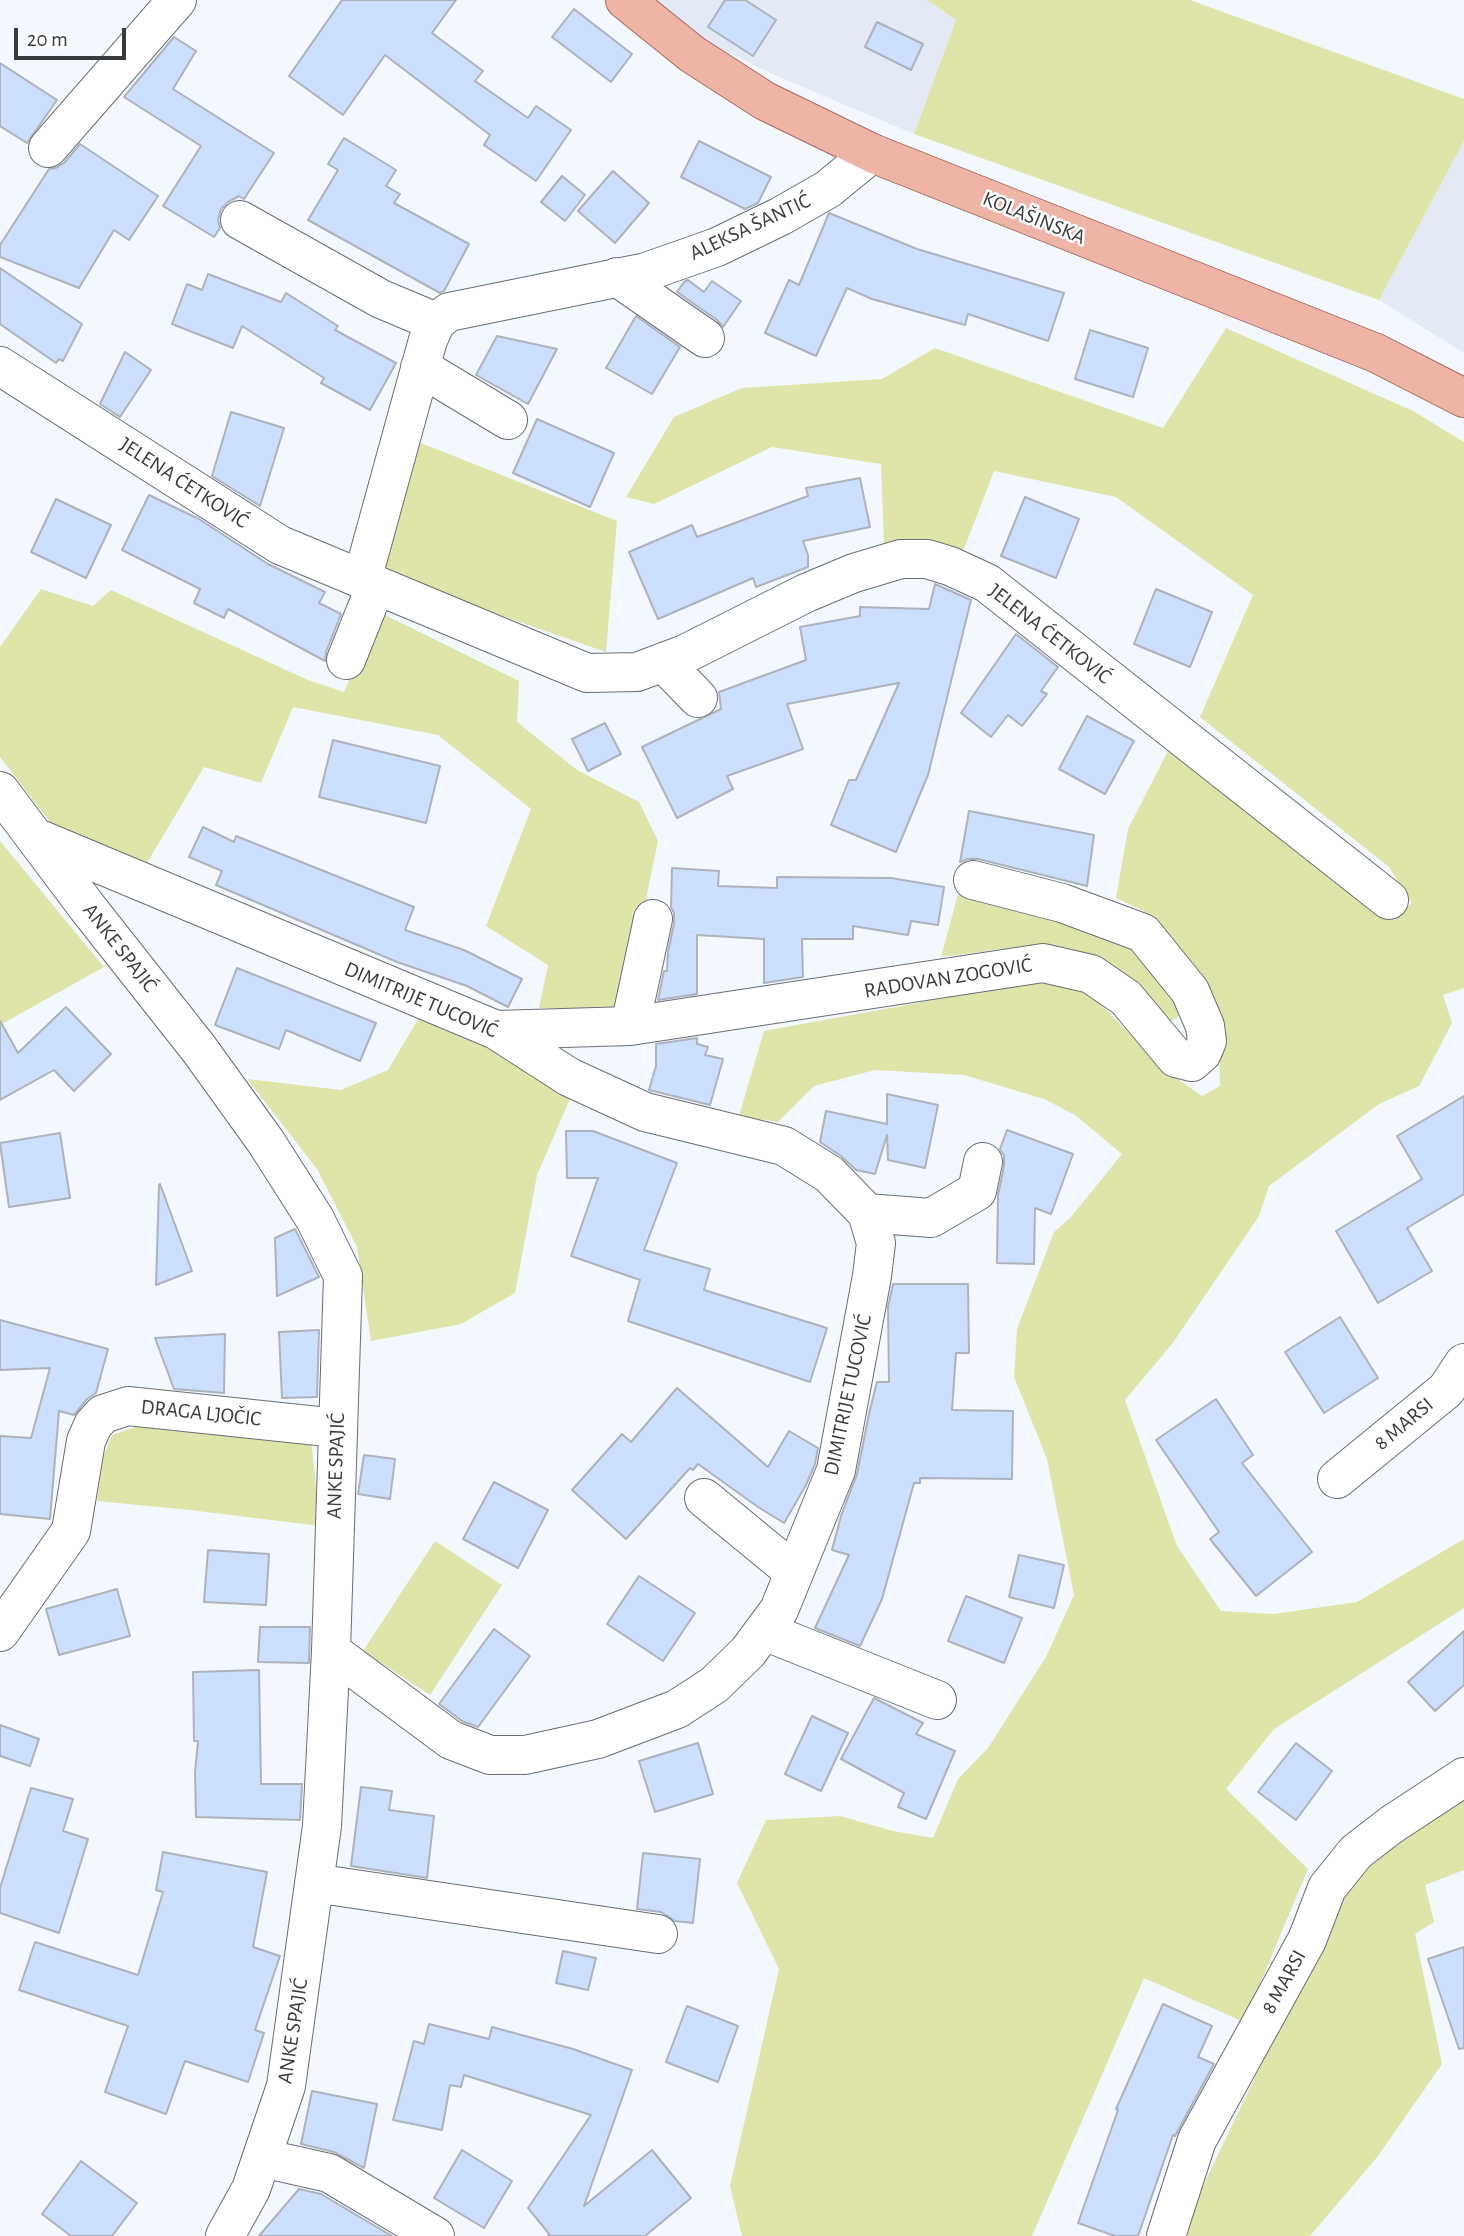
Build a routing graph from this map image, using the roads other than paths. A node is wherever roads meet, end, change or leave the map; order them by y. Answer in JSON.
{"nodes":[{"id":1,"x":177,"y":0,"type":"edge"},
{"id":2,"x":625,"y":0,"type":"edge"},
{"id":3,"x":48,"y":148,"type":"dead end"},
{"id":4,"x":872,"y":153,"type":"junction"},
{"id":5,"x":240,"y":220,"type":"dead end"},
{"id":6,"x":617,"y":277,"type":"junction"},
{"id":7,"x":436,"y":322,"type":"junction"},
{"id":8,"x":705,"y":338,"type":"dead end"},
{"id":9,"x":0,"y":366,"type":"edge"},
{"id":10,"x":420,"y":367,"type":"junction"},
{"id":11,"x":1464,"y":398,"type":"edge"},
{"id":12,"x":508,"y":420,"type":"dead end"},
{"id":13,"x":369,"y":582,"type":"junction"},
{"id":14,"x":346,"y":660,"type":"dead end"},
{"id":15,"x":663,"y":662,"type":"junction"},
{"id":16,"x":698,"y":698,"type":"dead end"},
{"id":17,"x":0,"y":791,"type":"edge"},
{"id":18,"x":37,"y":838,"type":"junction"},
{"id":19,"x":973,"y":880,"type":"dead end"},
{"id":20,"x":1389,"y":900,"type":"dead end"},
{"id":21,"x":653,"y":919,"type":"dead end"},
{"id":22,"x":630,"y":1027,"type":"junction"},
{"id":23,"x":496,"y":1030,"type":"junction"},
{"id":24,"x":982,"y":1162,"type":"dead end"},
{"id":25,"x":867,"y":1213,"type":"junction"},
{"id":26,"x":1464,"y":1363,"type":"edge"},
{"id":27,"x":337,"y":1428,"type":"junction"},
{"id":28,"x":1337,"y":1479,"type":"dead end"},
{"id":29,"x":704,"y":1498,"type":"dead end"},
{"id":30,"x":794,"y":1572,"type":"junction"},
{"id":31,"x":764,"y":1631,"type":"junction"},
{"id":32,"x":0,"y":1632,"type":"edge"},
{"id":33,"x":331,"y":1650,"type":"junction"},
{"id":34,"x":937,"y":1700,"type":"dead end"},
{"id":35,"x":1464,"y":1777,"type":"edge"},
{"id":36,"x":314,"y":1883,"type":"junction"},
{"id":37,"x":658,"y":1934,"type":"dead end"},
{"id":38,"x":261,"y":2158,"type":"junction"},
{"id":39,"x":225,"y":2236,"type":"edge"},
{"id":40,"x":435,"y":2236,"type":"edge"},
{"id":41,"x":1166,"y":2236,"type":"edge"}],
"edges":[{"from":1,"to":3,"type":"street"},
{"from":2,"to":4,"type":"main road","name":"KOLAŠINSKA"},
{"from":4,"to":6,"type":"street","name":"ALEKSA ŠANTIĆ"},
{"from":4,"to":11,"type":"main road","name":"KOLAŠINSKA"},
{"from":5,"to":7,"type":"street"},
{"from":6,"to":7,"type":"street","name":"ALEKSA ŠANTIĆ"},
{"from":6,"to":8,"type":"street"},
{"from":7,"to":10,"type":"street"},
{"from":9,"to":13,"type":"street","name":"JELENA ĆETKOVIĆ"},
{"from":10,"to":12,"type":"street"},
{"from":10,"to":13,"type":"street"},
{"from":13,"to":14,"type":"street"},
{"from":13,"to":15,"type":"street","name":"JELENA ĆETKOVIĆ"},
{"from":15,"to":16,"type":"street"},
{"from":15,"to":20,"type":"street","name":"JELENA ĆETKOVIĆ"},
{"from":17,"to":18,"type":"street","name":"ANKE SPAJIĆ"},
{"from":18,"to":23,"type":"street","name":"DIMITRIJE TUCOVIĆ"},
{"from":18,"to":27,"type":"street","name":"ANKE SPAJIĆ"},
{"from":19,"to":22,"type":"street","name":"RADOVAN ZOGOVIĆ"},
{"from":21,"to":22,"type":"street"},
{"from":22,"to":23,"type":"street","name":"RADOVAN ZOGOVIĆ"},
{"from":23,"to":25,"type":"street","name":"DIMITRIJE TUCOVIĆ"},
{"from":24,"to":25,"type":"street"},
{"from":25,"to":30,"type":"street","name":"DIMITRIJE TUCOVIĆ"},
{"from":26,"to":28,"type":"street","name":"8 MARSI"},
{"from":27,"to":32,"type":"street","name":"DRAGA LJOČIC"},
{"from":27,"to":33,"type":"street","name":"ANKE SPAJIĆ"},
{"from":29,"to":30,"type":"street"},
{"from":30,"to":31,"type":"street","name":"DIMITRIJE TUCOVIĆ"},
{"from":31,"to":33,"type":"street","name":"DIMITRIJE TUCOVIĆ"},
{"from":31,"to":34,"type":"street"},
{"from":33,"to":36,"type":"street","name":"ANKE SPAJIĆ"},
{"from":35,"to":41,"type":"street","name":"8 MARSI"},
{"from":36,"to":37,"type":"street"},
{"from":36,"to":38,"type":"street","name":"ANKE SPAJIĆ"},
{"from":38,"to":39,"type":"street","name":"ANKE SPAJIĆ"},
{"from":38,"to":40,"type":"street"}]}
